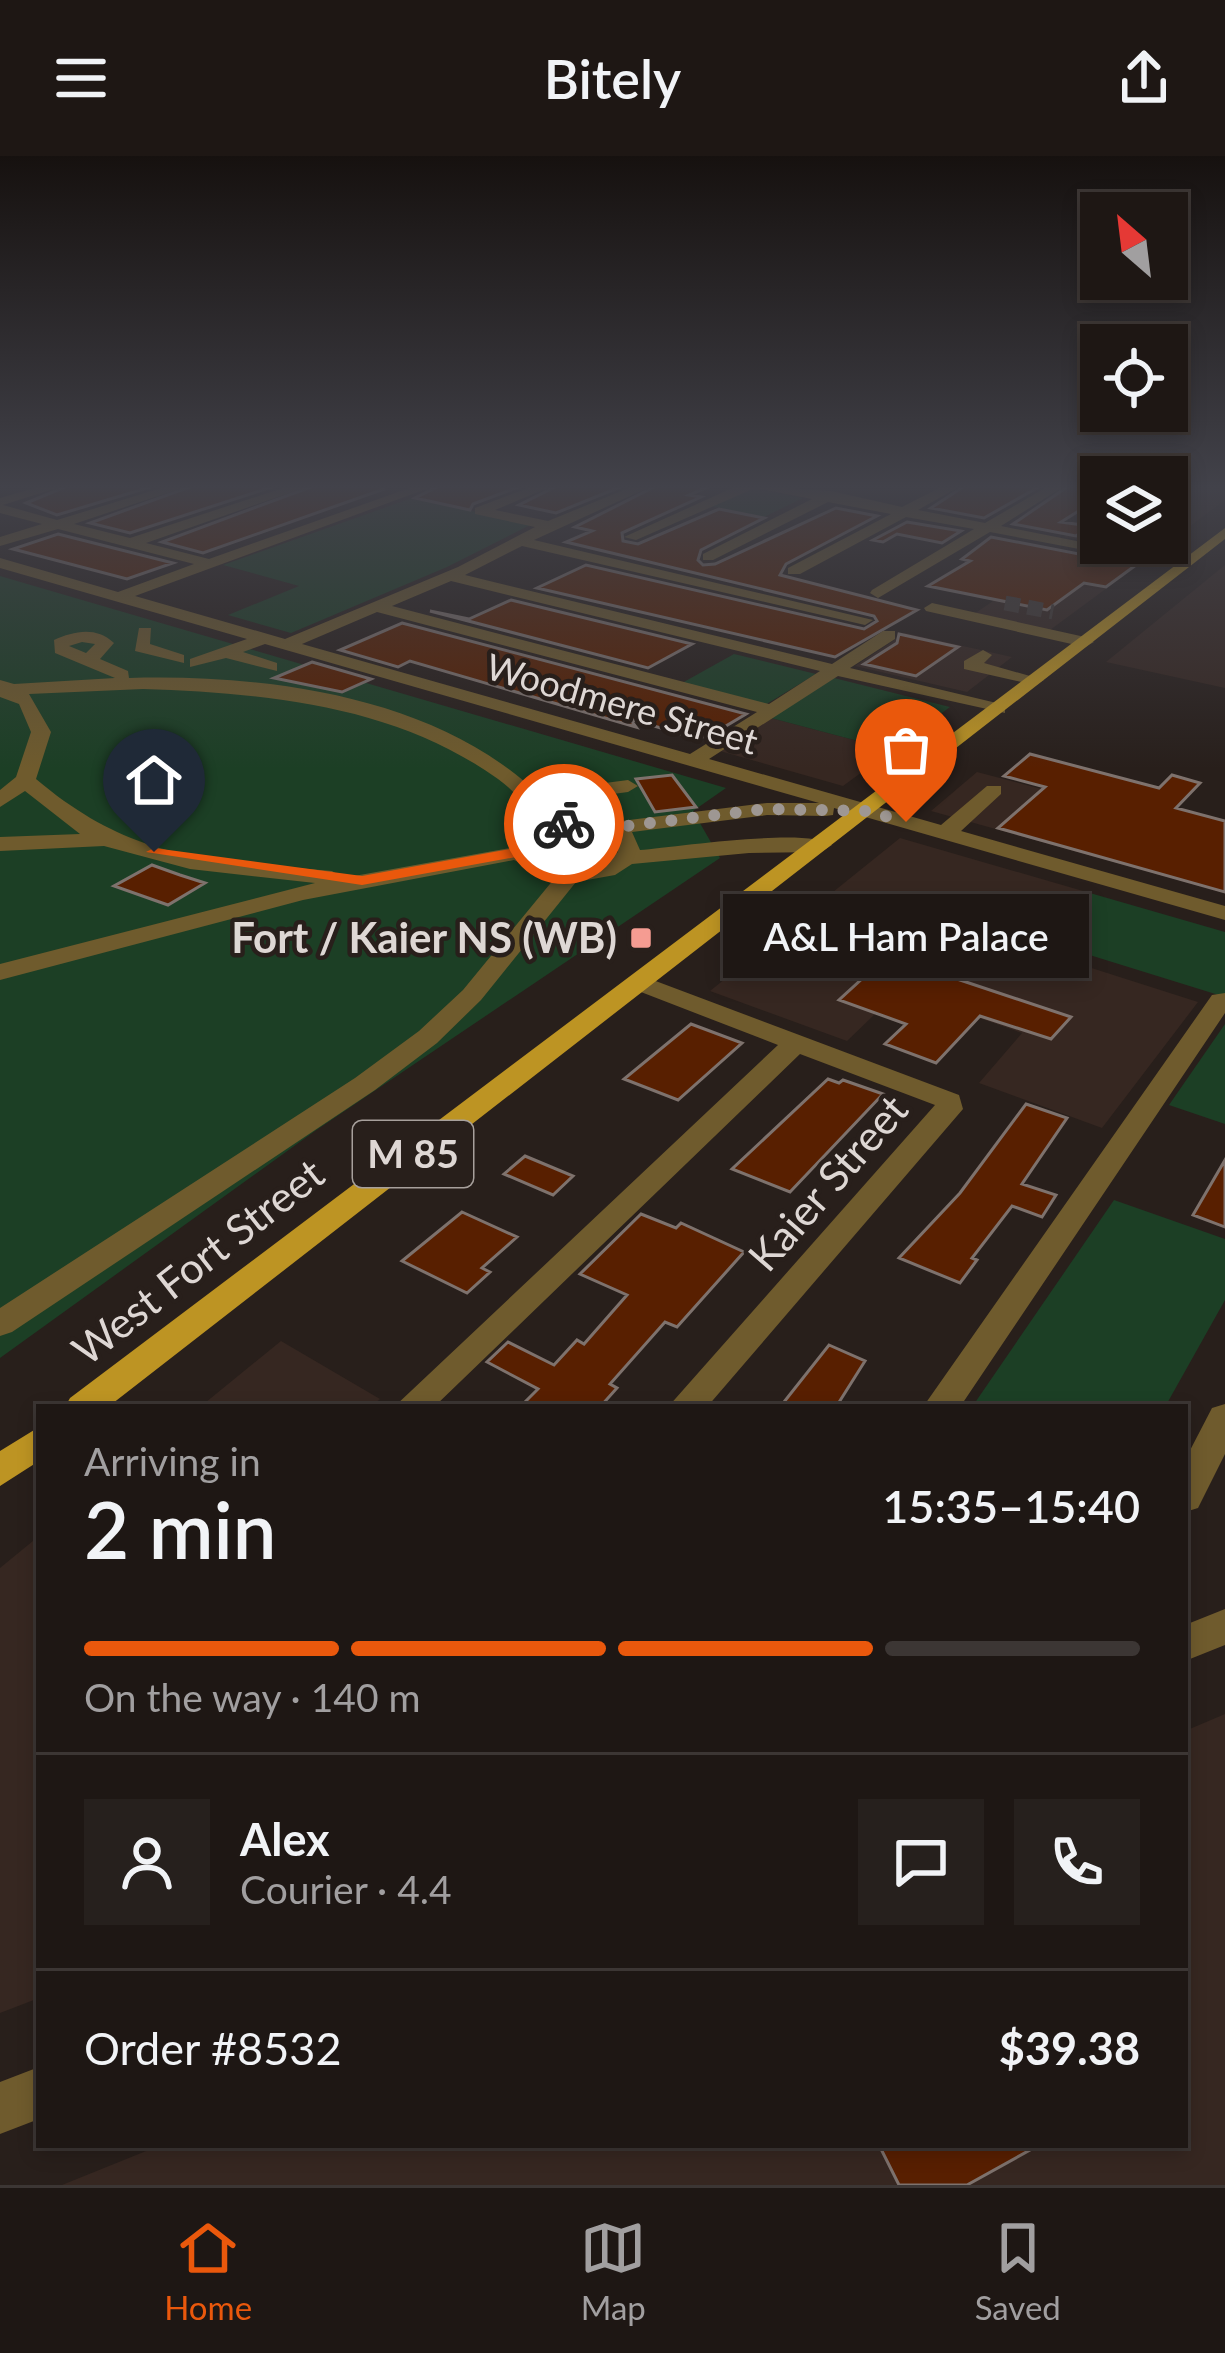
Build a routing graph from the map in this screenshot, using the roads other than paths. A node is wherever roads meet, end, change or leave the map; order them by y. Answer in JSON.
{"nodes":[{"id":1,"x":58,"y":580,"type":"edge"},
{"id":2,"x":166,"y":580,"type":"edge"},
{"id":3,"x":440,"y":580,"type":"edge"},
{"id":4,"x":464,"y":580,"type":"edge"},
{"id":5,"x":688,"y":580,"type":"edge"},
{"id":6,"x":900,"y":580,"type":"edge"},
{"id":7,"x":1164,"y":580,"type":"edge"},
{"id":8,"x":118,"y":597,"type":"junction"},
{"id":9,"x":375,"y":607,"type":"junction"},
{"id":10,"x":932,"y":608,"type":"dead end"},
{"id":11,"x":841,"y":614,"type":"junction"},
{"id":12,"x":865,"y":620,"type":"dead end"},
{"id":13,"x":145,"y":632,"type":"dead end"},
{"id":14,"x":890,"y":635,"type":"dead end"},
{"id":15,"x":263,"y":639,"type":"junction"},
{"id":16,"x":1085,"y":641,"type":"junction"},
{"id":17,"x":285,"y":645,"type":"junction"},
{"id":18,"x":225,"y":652,"type":"junction"},
{"id":19,"x":89,"y":661,"type":"dead end"},
{"id":20,"x":187,"y":661,"type":"junction"},
{"id":21,"x":271,"y":667,"type":"dead end"},
{"id":22,"x":834,"y":670,"type":"junction"},
{"id":23,"x":118,"y":678,"type":"junction"},
{"id":24,"x":1035,"y":680,"type":"junction"},
{"id":25,"x":204,"y":682,"type":"junction"},
{"id":26,"x":4,"y":689,"type":"edge"},
{"id":27,"x":930,"y":693,"type":"junction"},
{"id":28,"x":998,"y":709,"type":"junction"},
{"id":29,"x":772,"y":710,"type":"junction"},
{"id":30,"x":693,"y":761,"type":"junction"},
{"id":31,"x":25,"y":780,"type":"junction"},
{"id":32,"x":628,"y":786,"type":"dead end"},
{"id":33,"x":994,"y":790,"type":"dead end"},
{"id":34,"x":536,"y":798,"type":"junction"},
{"id":35,"x":0,"y":801,"type":"edge"},
{"id":36,"x":867,"y":811,"type":"junction"},
{"id":37,"x":558,"y":825,"type":"junction"},
{"id":38,"x":609,"y":828,"type":"junction"},
{"id":39,"x":945,"y":833,"type":"junction"},
{"id":40,"x":108,"y":839,"type":"junction"},
{"id":41,"x":0,"y":844,"type":"edge"},
{"id":42,"x":821,"y":845,"type":"junction"},
{"id":43,"x":522,"y":852,"type":"junction"},
{"id":44,"x":627,"y":858,"type":"junction"},
{"id":45,"x":570,"y":874,"type":"junction"},
{"id":46,"x":362,"y":881,"type":"junction"},
{"id":47,"x":1225,"y":913,"type":"edge"},
{"id":48,"x":0,"y":972,"type":"edge"},
{"id":49,"x":637,"y":982,"type":"junction"},
{"id":50,"x":1225,"y":1001,"type":"edge"},
{"id":51,"x":796,"y":1042,"type":"junction"},
{"id":52,"x":0,"y":1324,"type":"edge"},
{"id":53,"x":87,"y":1404,"type":"edge"},
{"id":54,"x":415,"y":1404,"type":"edge"},
{"id":55,"x":689,"y":1404,"type":"edge"},
{"id":56,"x":943,"y":1404,"type":"edge"},
{"id":57,"x":1225,"y":1418,"type":"edge"},
{"id":58,"x":36,"y":1443,"type":"edge"},
{"id":59,"x":0,"y":1471,"type":"edge"},
{"id":60,"x":1188,"y":1491,"type":"edge"},
{"id":61,"x":1225,"y":1627,"type":"edge"},
{"id":62,"x":1188,"y":1642,"type":"edge"},
{"id":63,"x":36,"y":2094,"type":"edge"},
{"id":64,"x":0,"y":2108,"type":"edge"}],
"edges":[{"from":1,"to":8,"type":"street","name":"Woodmere Street"},
{"from":2,"to":8,"type":"street"},
{"from":3,"to":9,"type":"street"},
{"from":4,"to":22,"type":"street"},
{"from":5,"to":11,"type":"street"},
{"from":6,"to":11,"type":"street"},
{"from":7,"to":16,"type":"main road","name":"West Fort Street","number":"M 85"},
{"from":8,"to":15,"type":"street","name":"Woodmere Street"},
{"from":9,"to":17,"type":"street"},
{"from":9,"to":29,"type":"street"},
{"from":10,"to":16,"type":"street"},
{"from":11,"to":12,"type":"street"},
{"from":13,"to":20,"type":"street"},
{"from":14,"to":22,"type":"street"},
{"from":15,"to":17,"type":"street","name":"Woodmere Street"},
{"from":15,"to":18,"type":"street"},
{"from":16,"to":24,"type":"main road","name":"West Fort Street","number":"M 85"},
{"from":17,"to":30,"type":"street","name":"Woodmere Street"},
{"from":18,"to":20,"type":"street"},
{"from":18,"to":21,"type":"street"},
{"from":19,"to":23,"type":"street"},
{"from":20,"to":23,"type":"street"},
{"from":20,"to":25,"type":"street"},
{"from":22,"to":27,"type":"street"},
{"from":22,"to":29,"type":"street"},
{"from":23,"to":25,"type":"street"},
{"from":23,"to":26,"type":"street"},
{"from":24,"to":27,"type":"street"},
{"from":24,"to":28,"type":"main road","name":"West Fort Street","number":"M 85"},
{"from":25,"to":34,"type":"street"},
{"from":26,"to":31,"type":"street"},
{"from":27,"to":28,"type":"street"},
{"from":28,"to":36,"type":"main road","name":"West Fort Street","number":"M 85"},
{"from":29,"to":30,"type":"street"},
{"from":30,"to":36,"type":"street","name":"Woodmere Street"},
{"from":31,"to":35,"type":"street"},
{"from":31,"to":40,"type":"street"},
{"from":32,"to":34,"type":"street"},
{"from":33,"to":39,"type":"street"},
{"from":34,"to":37,"type":"street"},
{"from":36,"to":38,"type":"street"},
{"from":36,"to":39,"type":"street","name":"Woodmere Street"},
{"from":36,"to":42,"type":"main road","name":"West Fort Street","number":"M 85"},
{"from":37,"to":38,"type":"street"},
{"from":37,"to":43,"type":"street"},
{"from":38,"to":44,"type":"street"},
{"from":39,"to":47,"type":"street","name":"Woodmere Street"},
{"from":40,"to":41,"type":"street"},
{"from":40,"to":46,"type":"street"},
{"from":42,"to":44,"type":"street"},
{"from":42,"to":49,"type":"main road","name":"West Fort Street","number":"M 85"},
{"from":43,"to":45,"type":"street"},
{"from":43,"to":46,"type":"street"},
{"from":44,"to":45,"type":"street"},
{"from":45,"to":52,"type":"street"},
{"from":46,"to":48,"type":"street"},
{"from":49,"to":51,"type":"street","name":"Kaier Street"},
{"from":49,"to":53,"type":"main road","name":"West Fort Street","number":"M 85"},
{"from":50,"to":56,"type":"street"},
{"from":51,"to":54,"type":"street"},
{"from":51,"to":55,"type":"street","name":"Kaier Street"},
{"from":57,"to":60,"type":"street"},
{"from":58,"to":59,"type":"main road"},
{"from":61,"to":62,"type":"street"},
{"from":63,"to":64,"type":"street"}]}
